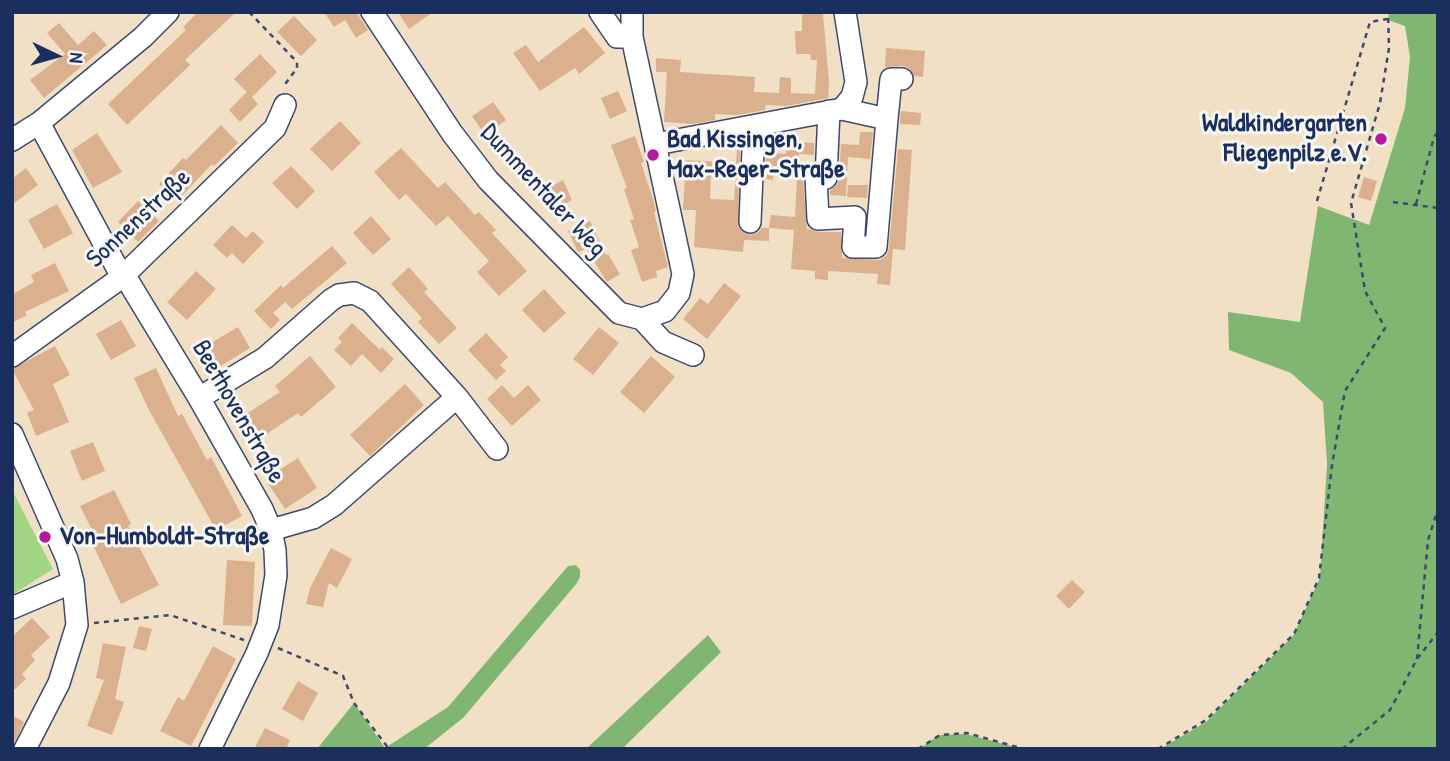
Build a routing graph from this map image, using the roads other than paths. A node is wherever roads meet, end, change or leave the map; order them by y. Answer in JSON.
{"nodes":[{"id":1,"x":168,"y":12,"type":"edge"},
{"id":2,"x":372,"y":12,"type":"edge"},
{"id":3,"x":600,"y":12,"type":"edge"},
{"id":4,"x":632,"y":12,"type":"edge"},
{"id":5,"x":845,"y":12,"type":"edge"},
{"id":6,"x":632,"y":37,"type":"junction"},
{"id":7,"x":902,"y":79,"type":"dead end"},
{"id":8,"x":285,"y":105,"type":"road end"},
{"id":9,"x":835,"y":110,"type":"junction"},
{"id":10,"x":887,"y":118,"type":"junction"},
{"id":11,"x":39,"y":123,"type":"junction"},
{"id":12,"x":754,"y":125,"type":"junction"},
{"id":13,"x":12,"y":140,"type":"edge"},
{"id":14,"x":656,"y":144,"type":"junction"},
{"id":15,"x":750,"y":222,"type":"dead end"},
{"id":16,"x":122,"y":277,"type":"junction"},
{"id":17,"x":642,"y":319,"type":"junction"},
{"id":18,"x":693,"y":355,"type":"dead end"},
{"id":19,"x":12,"y":356,"type":"edge"},
{"id":20,"x":457,"y":397,"type":"junction"},
{"id":21,"x":199,"y":398,"type":"junction"},
{"id":22,"x":12,"y":434,"type":"edge"},
{"id":23,"x":497,"y":449,"type":"dead end"},
{"id":24,"x":271,"y":530,"type":"junction"},
{"id":25,"x":73,"y":582,"type":"junction"},
{"id":26,"x":12,"y":608,"type":"edge"},
{"id":27,"x":25,"y":749,"type":"edge"},
{"id":28,"x":210,"y":749,"type":"edge"}],
"edges":[{"from":1,"to":11,"type":"street"},
{"from":2,"to":17,"type":"street","name":"Dummentaler Weg"},
{"from":3,"to":6,"type":"street"},
{"from":4,"to":6,"type":"street"},
{"from":5,"to":9,"type":"street"},
{"from":6,"to":14,"type":"street"},
{"from":7,"to":10,"type":"street"},
{"from":8,"to":16,"type":"street","name":"Sonnenstraße"},
{"from":9,"to":10,"type":"street"},
{"from":9,"to":10,"type":"street"},
{"from":9,"to":12,"type":"street"},
{"from":11,"to":13,"type":"street"},
{"from":11,"to":16,"type":"street","name":"Beethovenstraße"},
{"from":12,"to":14,"type":"street"},
{"from":12,"to":15,"type":"street"},
{"from":14,"to":17,"type":"street"},
{"from":16,"to":19,"type":"street","name":"Sonnenstraße"},
{"from":16,"to":21,"type":"street","name":"Beethovenstraße"},
{"from":17,"to":18,"type":"street"},
{"from":20,"to":21,"type":"street"},
{"from":20,"to":23,"type":"street"},
{"from":20,"to":24,"type":"street"},
{"from":21,"to":24,"type":"street","name":"Beethovenstraße"},
{"from":22,"to":25,"type":"street"},
{"from":24,"to":28,"type":"street","name":"Beethovenstraße"},
{"from":25,"to":26,"type":"street"},
{"from":25,"to":27,"type":"street"}]}
